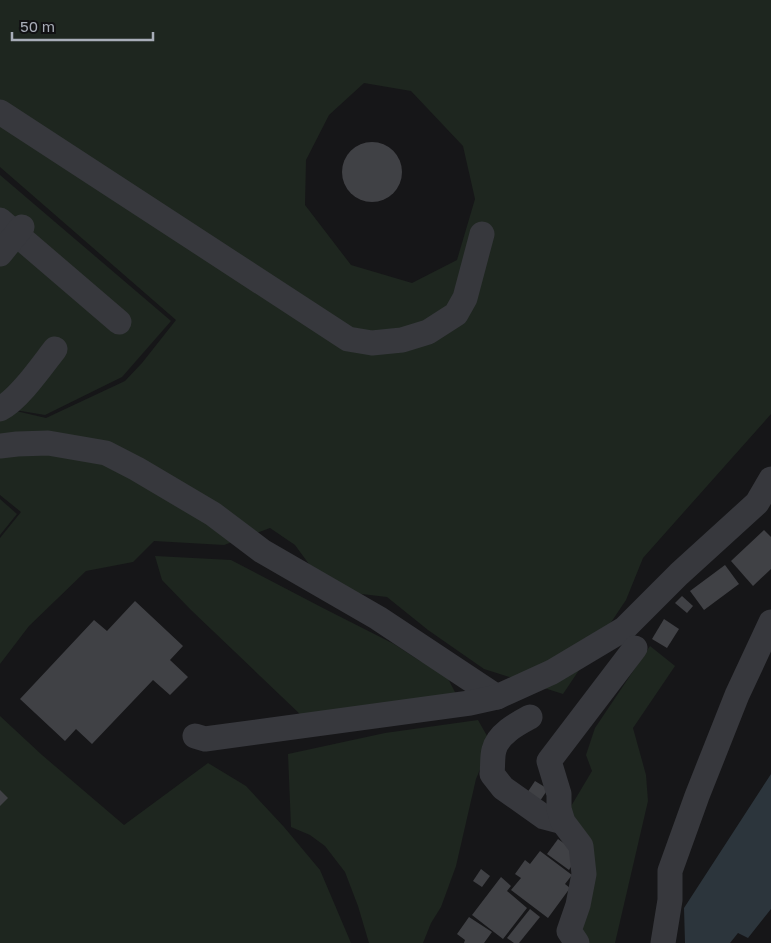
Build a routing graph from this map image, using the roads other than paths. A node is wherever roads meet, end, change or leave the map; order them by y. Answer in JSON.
{"nodes":[{"id":1,"x":0,"y":112,"type":"edge"},
{"id":2,"x":13,"y":227,"type":"edge"},
{"id":3,"x":482,"y":234,"type":"dead end"},
{"id":4,"x":0,"y":254,"type":"edge"},
{"id":5,"x":119,"y":322,"type":"dead end"},
{"id":6,"x":55,"y":349,"type":"dead end"},
{"id":7,"x":0,"y":409,"type":"edge"},
{"id":8,"x":0,"y":446,"type":"edge"},
{"id":9,"x":771,"y":479,"type":"edge"},
{"id":10,"x":764,"y":508,"type":"edge"},
{"id":11,"x":771,"y":622,"type":"edge"},
{"id":12,"x":635,"y":648,"type":"dead end"},
{"id":13,"x":497,"y":697,"type":"junction"},
{"id":14,"x":530,"y":717,"type":"dead end"},
{"id":15,"x":195,"y":736,"type":"dead end"},
{"id":16,"x":562,"y":822,"type":"junction"},
{"id":17,"x":577,"y":943,"type":"edge"},
{"id":18,"x":663,"y":943,"type":"edge"}],
"edges":[{"from":1,"to":3,"type":"street"},
{"from":2,"to":4,"type":"street"},
{"from":2,"to":5,"type":"street"},
{"from":6,"to":7,"type":"street"},
{"from":8,"to":13,"type":"street"},
{"from":9,"to":10,"type":"street"},
{"from":10,"to":13,"type":"street"},
{"from":11,"to":18,"type":"street"},
{"from":12,"to":16,"type":"street"},
{"from":13,"to":15,"type":"street"},
{"from":14,"to":16,"type":"street"},
{"from":16,"to":17,"type":"street"}]}
